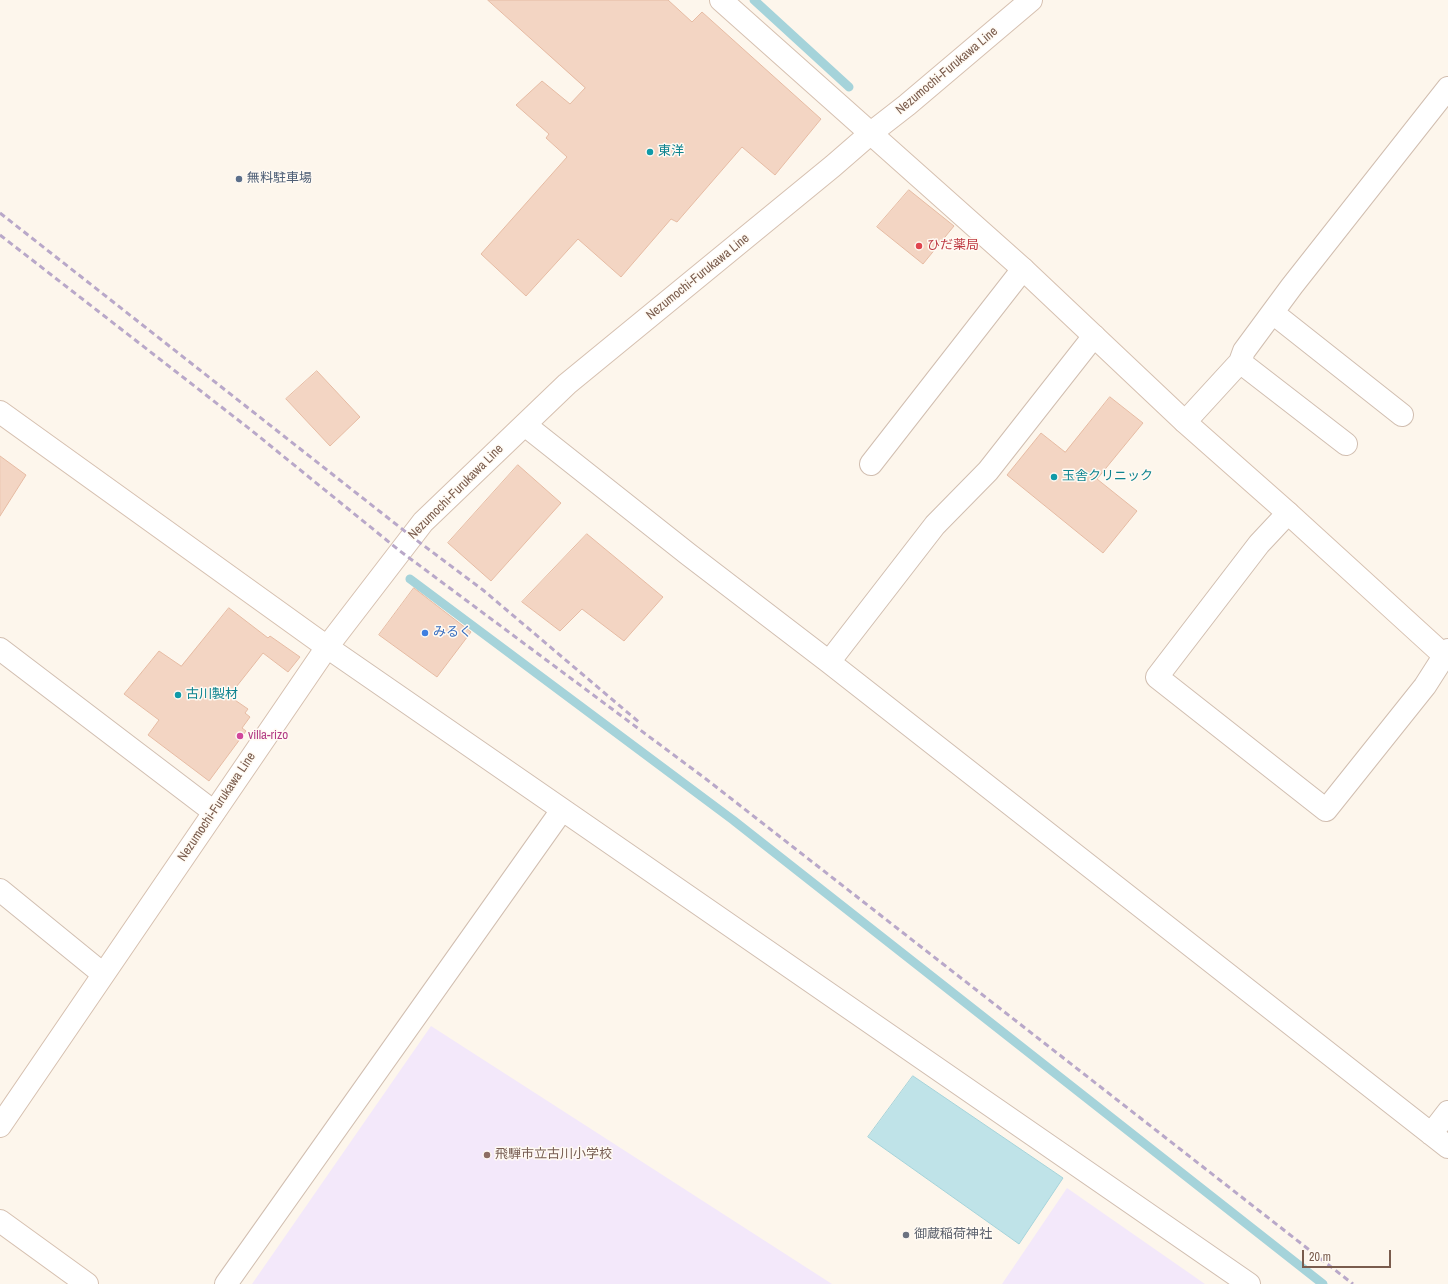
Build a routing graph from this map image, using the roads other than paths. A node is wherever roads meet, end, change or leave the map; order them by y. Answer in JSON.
{"nodes":[{"id":1,"x":720,"y":0,"type":"edge"},
{"id":2,"x":1031,"y":0,"type":"edge"},
{"id":3,"x":1448,"y":88,"type":"edge"},
{"id":4,"x":871,"y":133,"type":"junction"},
{"id":5,"x":1023,"y":269,"type":"junction"},
{"id":6,"x":1273,"y":313,"type":"junction"},
{"id":7,"x":1094,"y":336,"type":"junction"},
{"id":8,"x":1240,"y":362,"type":"junction"},
{"id":9,"x":0,"y":412,"type":"edge"},
{"id":10,"x":1402,"y":415,"type":"dead end"},
{"id":11,"x":1185,"y":422,"type":"junction"},
{"id":12,"x":525,"y":425,"type":"junction"},
{"id":13,"x":1346,"y":444,"type":"dead end"},
{"id":14,"x":871,"y":464,"type":"dead end"},
{"id":15,"x":1288,"y":513,"type":"junction"},
{"id":16,"x":327,"y":647,"type":"junction"},
{"id":17,"x":0,"y":650,"type":"edge"},
{"id":18,"x":1447,"y":655,"type":"edge"},
{"id":19,"x":829,"y":662,"type":"junction"},
{"id":20,"x":562,"y":810,"type":"junction"},
{"id":21,"x":214,"y":812,"type":"junction"},
{"id":22,"x":0,"y":890,"type":"edge"},
{"id":23,"x":103,"y":974,"type":"junction"},
{"id":24,"x":1448,"y":1112,"type":"edge"},
{"id":25,"x":0,"y":1126,"type":"edge"},
{"id":26,"x":1440,"y":1140,"type":"edge"},
{"id":27,"x":0,"y":1221,"type":"edge"},
{"id":28,"x":87,"y":1284,"type":"edge"},
{"id":29,"x":226,"y":1284,"type":"edge"},
{"id":30,"x":1249,"y":1284,"type":"edge"}],
"edges":[{"from":1,"to":4,"type":"street"},
{"from":2,"to":4,"type":"street","name":"Nezumochi-Furukawa Line"},
{"from":3,"to":6,"type":"street"},
{"from":4,"to":5,"type":"street"},
{"from":4,"to":12,"type":"street","name":"Nezumochi-Furukawa Line"},
{"from":5,"to":7,"type":"street"},
{"from":5,"to":14,"type":"street"},
{"from":6,"to":8,"type":"street"},
{"from":6,"to":10,"type":"street"},
{"from":7,"to":11,"type":"street"},
{"from":7,"to":19,"type":"street"},
{"from":8,"to":11,"type":"street"},
{"from":8,"to":13,"type":"street"},
{"from":9,"to":16,"type":"street"},
{"from":11,"to":15,"type":"street"},
{"from":12,"to":16,"type":"street","name":"Nezumochi-Furukawa Line"},
{"from":12,"to":19,"type":"street"},
{"from":15,"to":18,"type":"street"},
{"from":15,"to":18,"type":"street"},
{"from":16,"to":20,"type":"street"},
{"from":16,"to":21,"type":"street","name":"Nezumochi-Furukawa Line"},
{"from":17,"to":21,"type":"street"},
{"from":19,"to":26,"type":"street"},
{"from":20,"to":29,"type":"street"},
{"from":20,"to":30,"type":"street"},
{"from":21,"to":23,"type":"street","name":"Nezumochi-Furukawa Line"},
{"from":22,"to":23,"type":"street"},
{"from":23,"to":25,"type":"street","name":"Nezumochi-Furukawa Line"},
{"from":24,"to":26,"type":"street"},
{"from":27,"to":28,"type":"street"}]}
